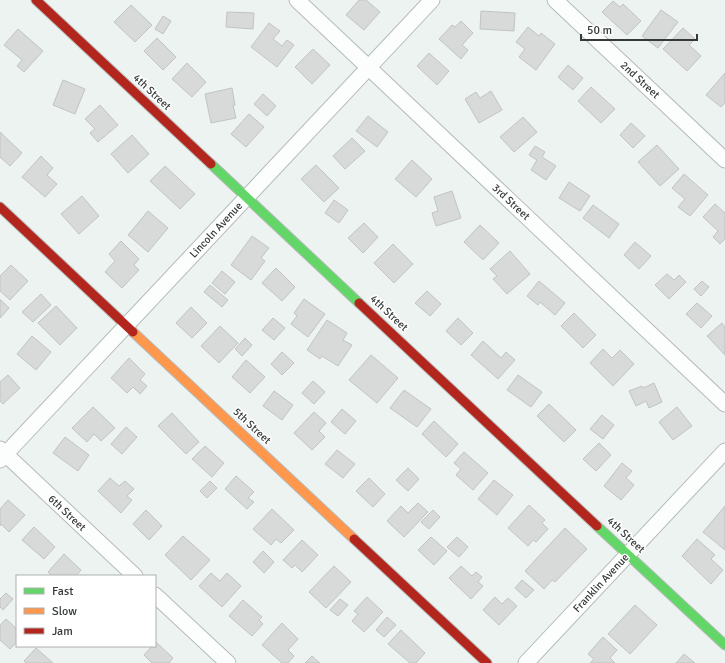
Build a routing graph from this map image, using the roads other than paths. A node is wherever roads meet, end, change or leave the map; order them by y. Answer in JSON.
{"nodes":[{"id":1,"x":36,"y":0,"type":"edge"},
{"id":2,"x":297,"y":0,"type":"edge"},
{"id":3,"x":432,"y":0,"type":"edge"},
{"id":4,"x":555,"y":0,"type":"edge"},
{"id":5,"x":368,"y":68,"type":"junction"},
{"id":6,"x":725,"y":160,"type":"edge"},
{"id":7,"x":247,"y":197,"type":"junction"},
{"id":8,"x":0,"y":207,"type":"edge"},
{"id":9,"x":126,"y":325,"type":"junction"},
{"id":10,"x":725,"y":404,"type":"edge"},
{"id":11,"x":725,"y":451,"type":"edge"},
{"id":12,"x":2,"y":455,"type":"edge"},
{"id":13,"x":628,"y":554,"type":"junction"},
{"id":14,"x":134,"y":575,"type":"edge"},
{"id":15,"x":156,"y":596,"type":"edge"},
{"id":16,"x":725,"y":644,"type":"edge"},
{"id":17,"x":228,"y":663,"type":"edge"},
{"id":18,"x":487,"y":663,"type":"edge"},
{"id":19,"x":526,"y":663,"type":"edge"}],
"edges":[{"from":1,"to":7,"type":"street","name":"4th Street"},
{"from":2,"to":5,"type":"street","name":"3rd Street"},
{"from":3,"to":5,"type":"street","name":"Lincoln Avenue"},
{"from":4,"to":6,"type":"street","name":"2nd Street"},
{"from":5,"to":7,"type":"street","name":"Lincoln Avenue"},
{"from":5,"to":10,"type":"street","name":"3rd Street"},
{"from":7,"to":9,"type":"street","name":"Lincoln Avenue"},
{"from":7,"to":13,"type":"street","name":"4th Street"},
{"from":8,"to":9,"type":"street","name":"5th Street"},
{"from":9,"to":12,"type":"street","name":"Lincoln Avenue"},
{"from":9,"to":18,"type":"street","name":"5th Street"},
{"from":11,"to":13,"type":"street","name":"Franklin Avenue"},
{"from":12,"to":14,"type":"street","name":"6th Street"},
{"from":13,"to":16,"type":"street","name":"4th Street"},
{"from":13,"to":19,"type":"street","name":"Franklin Avenue"},
{"from":15,"to":17,"type":"street"}]}
